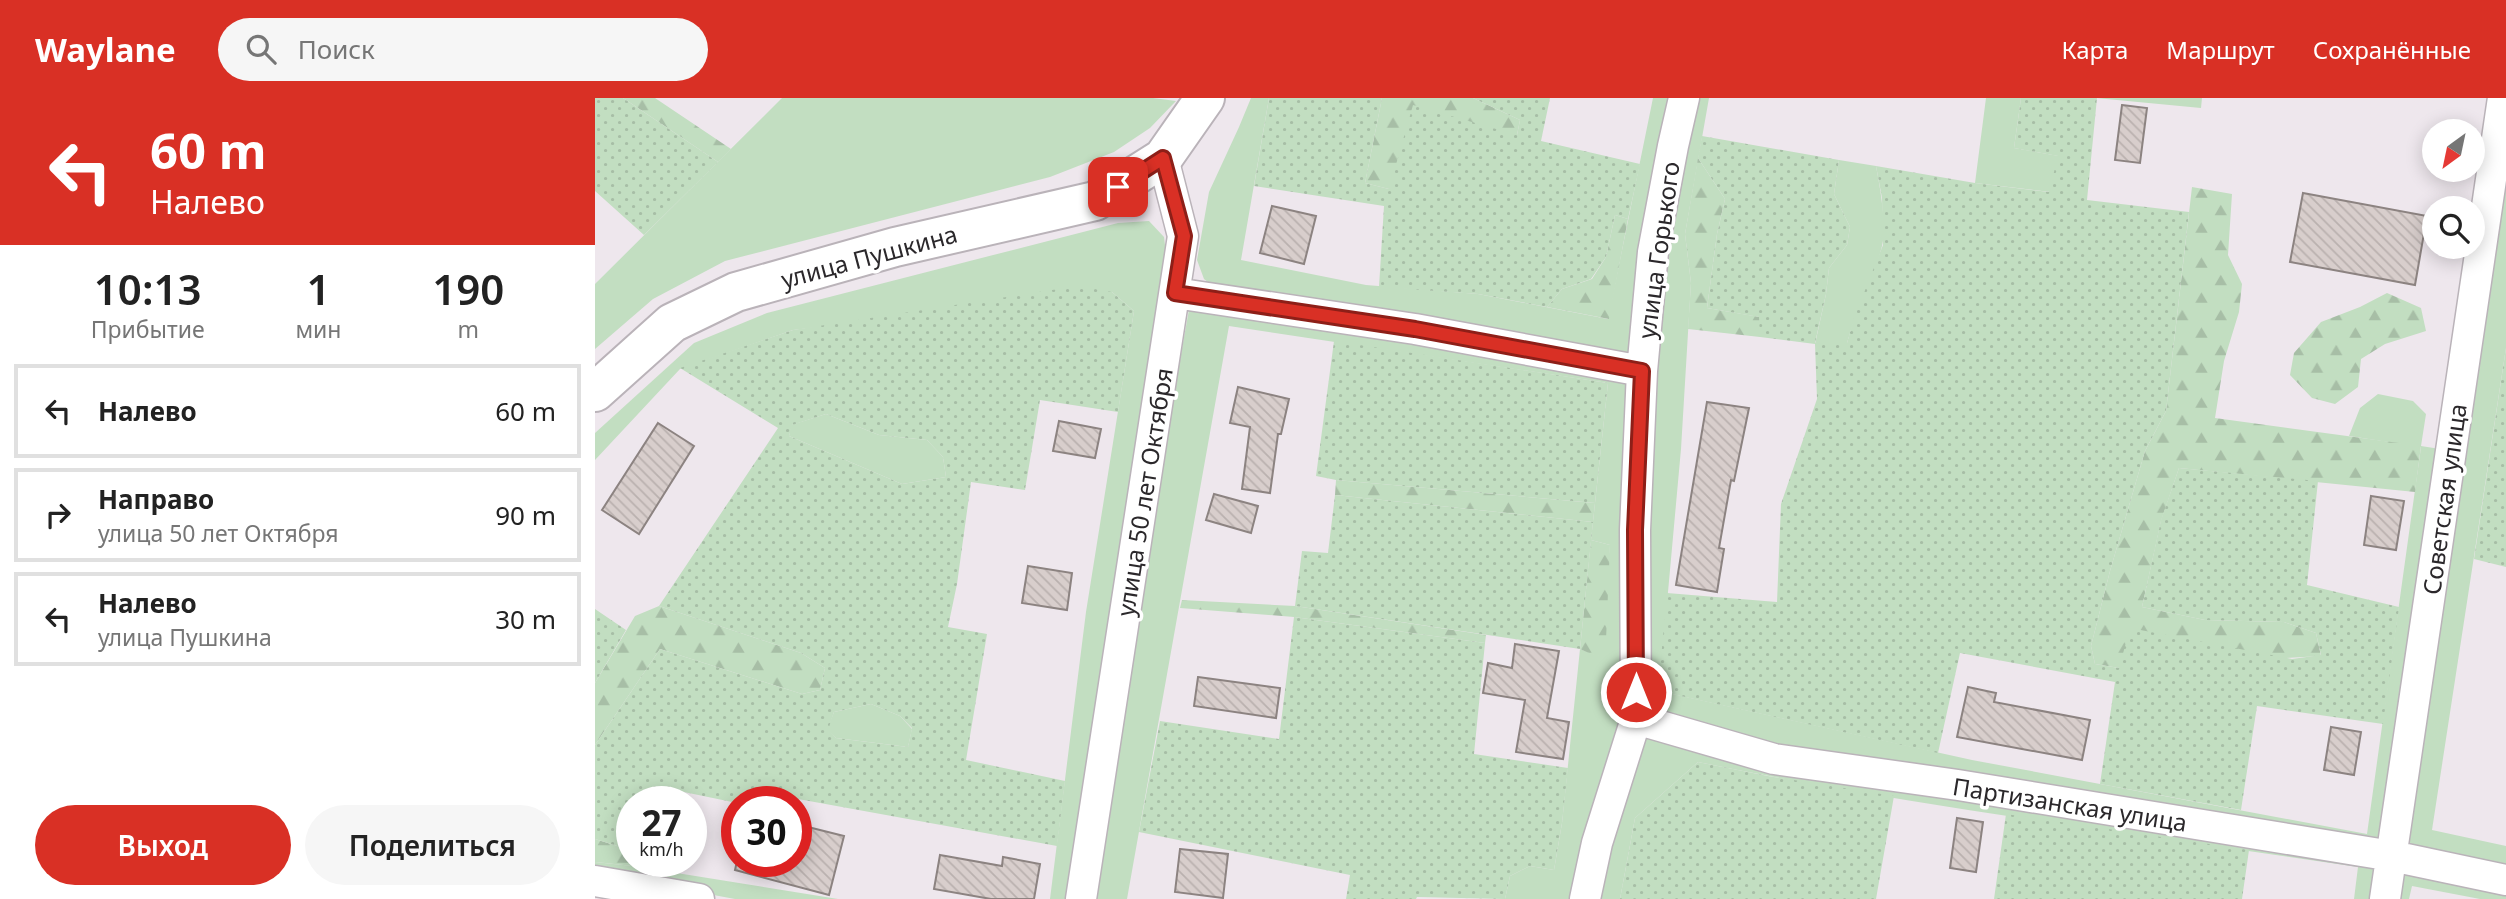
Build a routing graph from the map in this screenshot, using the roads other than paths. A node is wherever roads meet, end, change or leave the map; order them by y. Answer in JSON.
{"nodes":[{"id":1,"x":1205,"y":98,"type":"edge"},
{"id":2,"x":1684,"y":98,"type":"edge"},
{"id":3,"x":2503,"y":98,"type":"edge"},
{"id":4,"x":1163,"y":158,"type":"junction"},
{"id":5,"x":1175,"y":293,"type":"junction"},
{"id":6,"x":1642,"y":371,"type":"junction"},
{"id":7,"x":595,"y":393,"type":"edge"},
{"id":8,"x":1636,"y":719,"type":"junction"},
{"id":9,"x":2392,"y":856,"type":"junction"},
{"id":10,"x":2506,"y":880,"type":"edge"},
{"id":11,"x":595,"y":881,"type":"edge"},
{"id":12,"x":699,"y":899,"type":"edge"},
{"id":13,"x":1080,"y":899,"type":"edge"},
{"id":14,"x":1585,"y":899,"type":"edge"},
{"id":15,"x":2385,"y":899,"type":"edge"}],
"edges":[{"from":1,"to":4,"type":"main road"},
{"from":2,"to":6,"type":"street","name":"улица Горького"},
{"from":3,"to":9,"type":"street","name":"Советская улица"},
{"from":4,"to":5,"type":"street","name":"улица 50 лет Октября"},
{"from":4,"to":7,"type":"main road","name":"улица Пушкина"},
{"from":5,"to":6,"type":"street"},
{"from":5,"to":13,"type":"street","name":"улица 50 лет Октября"},
{"from":6,"to":8,"type":"street","name":"улица Горького"},
{"from":8,"to":9,"type":"street","name":"Партизанская улица"},
{"from":8,"to":14,"type":"street","name":"улица Горького"},
{"from":9,"to":10,"type":"street","name":"Партизанская улица"},
{"from":9,"to":15,"type":"street","name":"Советская улица"},
{"from":11,"to":12,"type":"street"}]}
